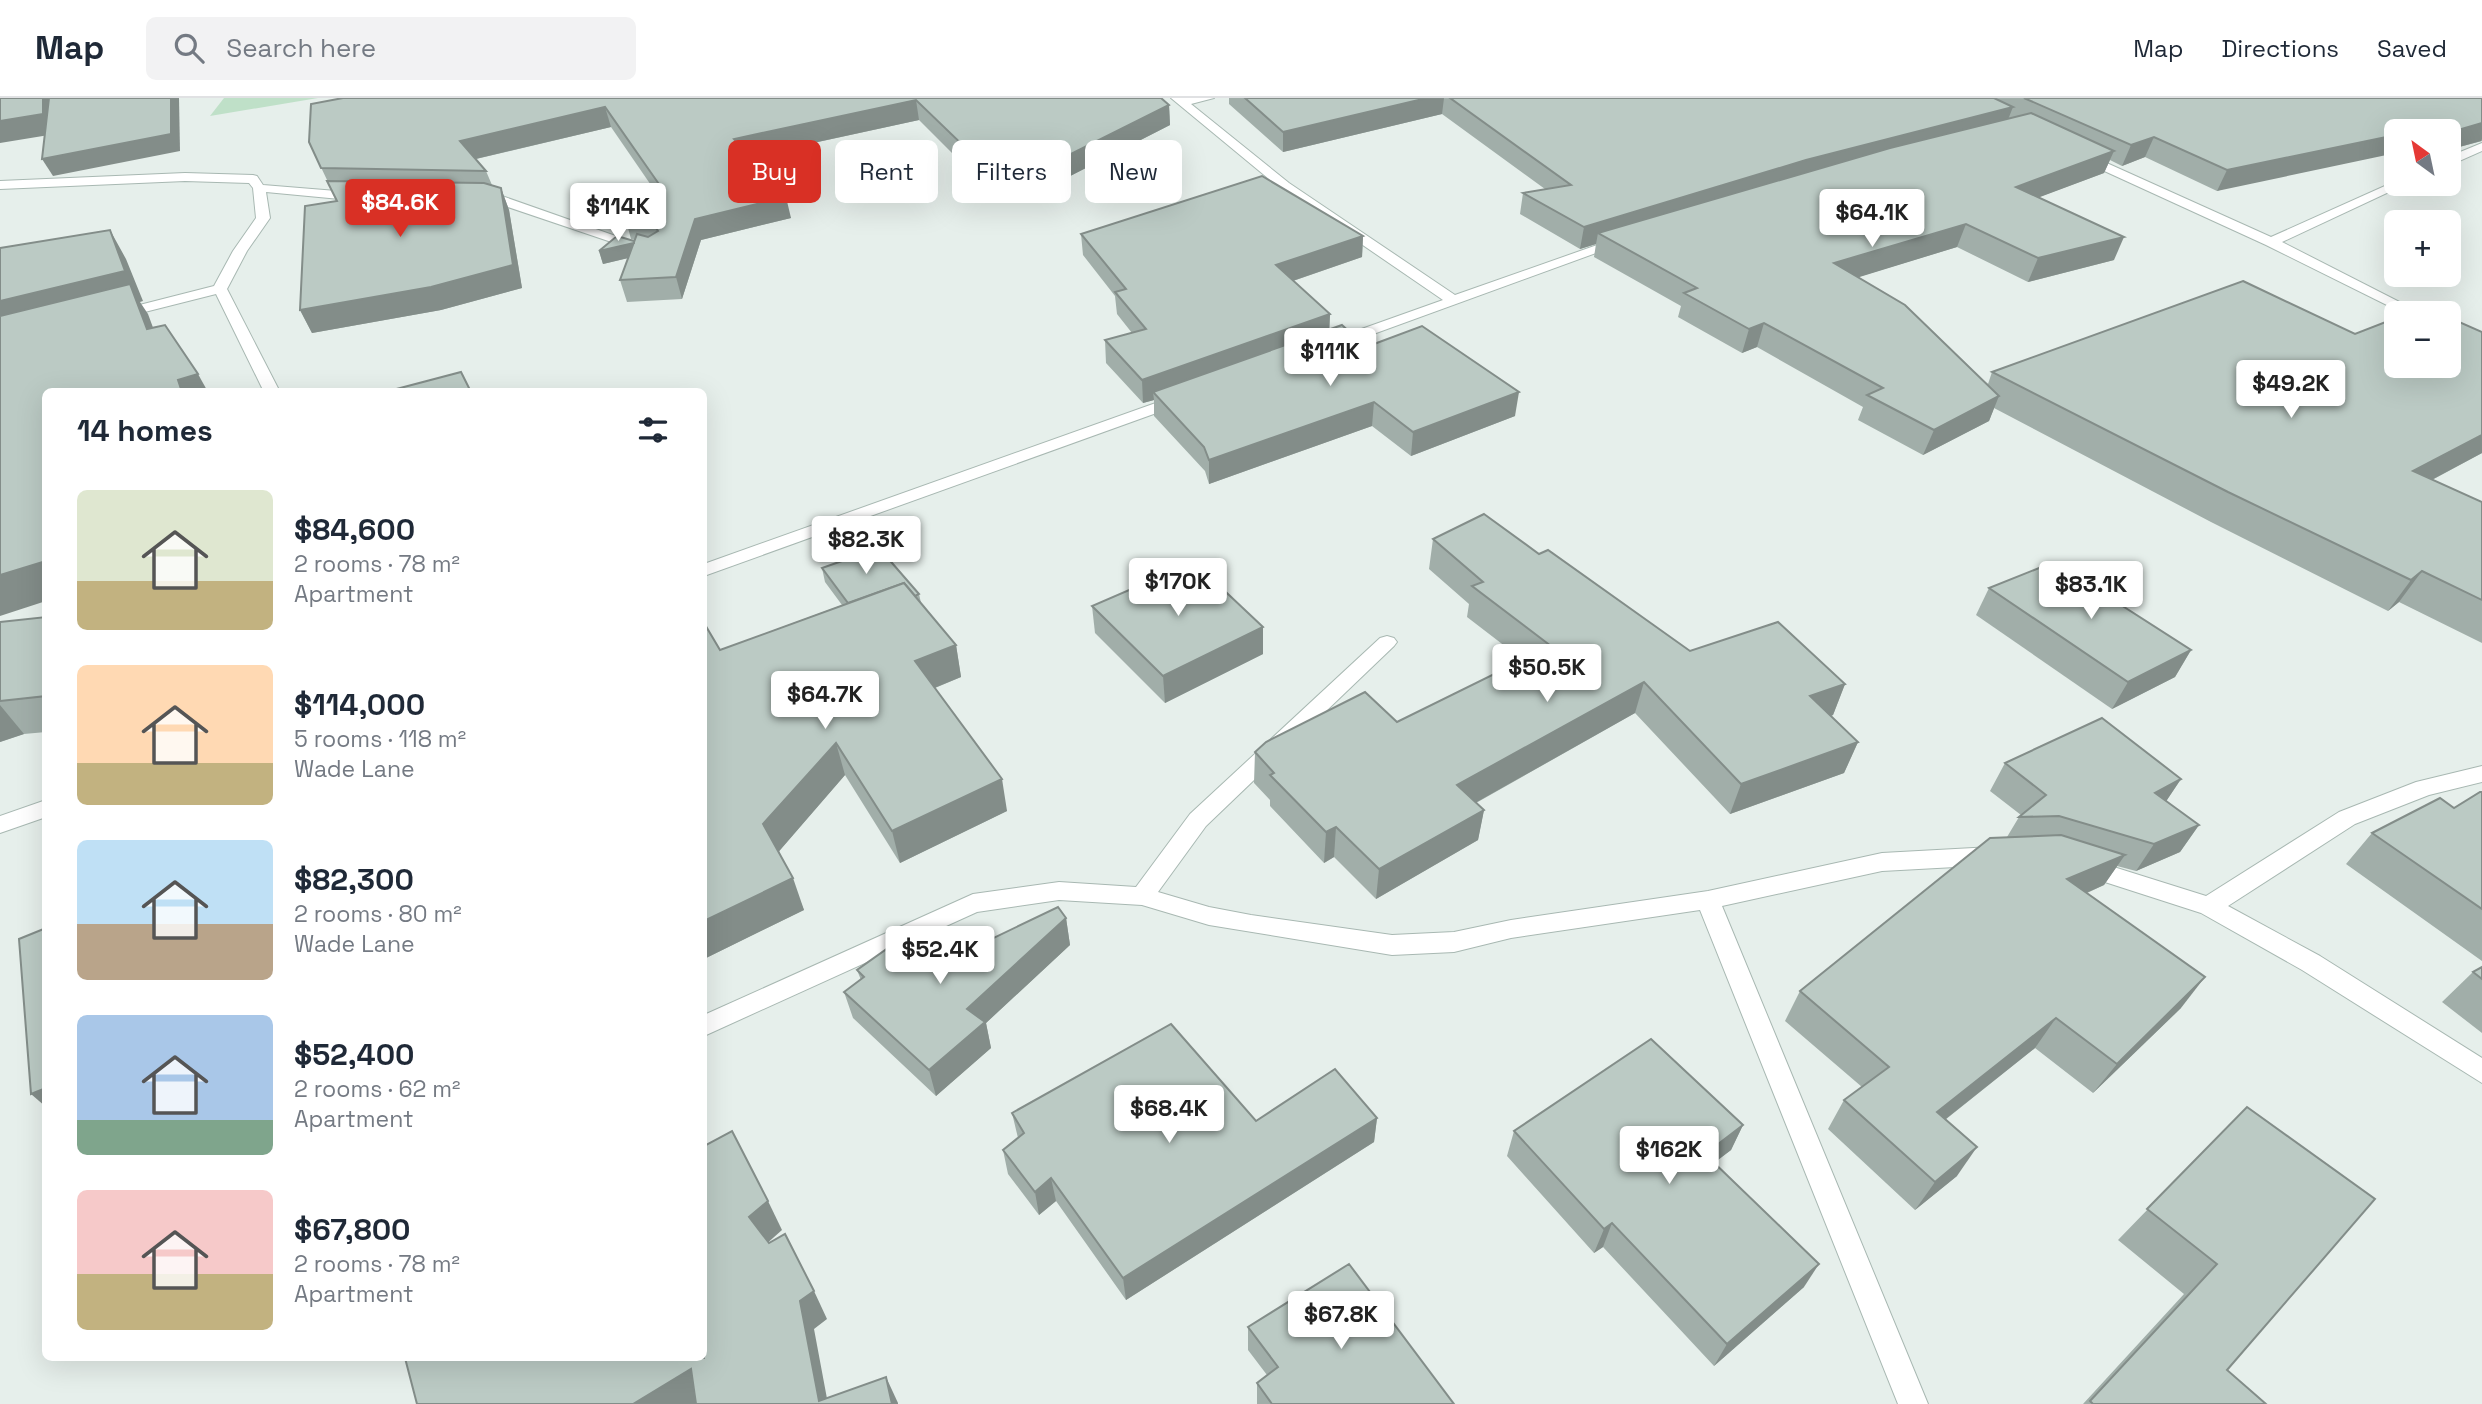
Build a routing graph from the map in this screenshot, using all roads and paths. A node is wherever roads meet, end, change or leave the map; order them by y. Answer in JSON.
{"nodes":[{"id":1,"x":1208,"y":98,"type":"edge"},
{"id":2,"x":1179,"y":100,"type":"edge"},
{"id":3,"x":2482,"y":146,"type":"edge"},
{"id":4,"x":2071,"y":151,"type":"edge"},
{"id":5,"x":2461,"y":156,"type":"edge"},
{"id":6,"x":0,"y":185,"type":"edge"},
{"id":7,"x":259,"y":188,"type":"junction"},
{"id":8,"x":2384,"y":191,"type":"edge"},
{"id":9,"x":376,"y":197,"type":"edge"},
{"id":10,"x":468,"y":197,"type":"edge"},
{"id":11,"x":1642,"y":234,"type":"edge"},
{"id":12,"x":2271,"y":242,"type":"junction"},
{"id":13,"x":655,"y":252,"type":"edge"},
{"id":14,"x":220,"y":289,"type":"junction"},
{"id":15,"x":1454,"y":301,"type":"junction"},
{"id":16,"x":2390,"y":301,"type":"edge"},
{"id":17,"x":104,"y":318,"type":"edge"},
{"id":18,"x":1309,"y":353,"type":"edge"},
{"id":19,"x":270,"y":388,"type":"edge"},
{"id":20,"x":1191,"y":395,"type":"edge"},
{"id":21,"x":707,"y":569,"type":"edge"},
{"id":22,"x":1387,"y":642,"type":"dead end"},
{"id":23,"x":2482,"y":774,"type":"edge"},
{"id":24,"x":42,"y":809,"type":"edge"},
{"id":25,"x":0,"y":825,"type":"edge"},
{"id":26,"x":2015,"y":855,"type":"edge"},
{"id":27,"x":2068,"y":862,"type":"edge"},
{"id":28,"x":1142,"y":896,"type":"junction"},
{"id":29,"x":1708,"y":900,"type":"junction"},
{"id":30,"x":2209,"y":906,"type":"junction"},
{"id":31,"x":707,"y":1025,"type":"edge"},
{"id":32,"x":2482,"y":1072,"type":"edge"},
{"id":33,"x":1913,"y":1404,"type":"edge"}],
"edges":[{"from":1,"to":2,"type":"street"},
{"from":2,"to":15,"type":"street"},
{"from":3,"to":5,"type":"street"},
{"from":4,"to":12,"type":"street"},
{"from":6,"to":7,"type":"street"},
{"from":7,"to":9,"type":"street"},
{"from":7,"to":14,"type":"street"},
{"from":8,"to":12,"type":"street"},
{"from":10,"to":13,"type":"street"},
{"from":11,"to":15,"type":"street"},
{"from":12,"to":16,"type":"street"},
{"from":14,"to":17,"type":"street"},
{"from":14,"to":19,"type":"street"},
{"from":15,"to":18,"type":"street"},
{"from":20,"to":21,"type":"street"},
{"from":22,"to":28,"type":"street"},
{"from":23,"to":30,"type":"street"},
{"from":24,"to":25,"type":"street"},
{"from":26,"to":29,"type":"street"},
{"from":27,"to":30,"type":"street"},
{"from":28,"to":29,"type":"street"},
{"from":28,"to":31,"type":"street"},
{"from":29,"to":33,"type":"street"},
{"from":30,"to":32,"type":"street"}]}
